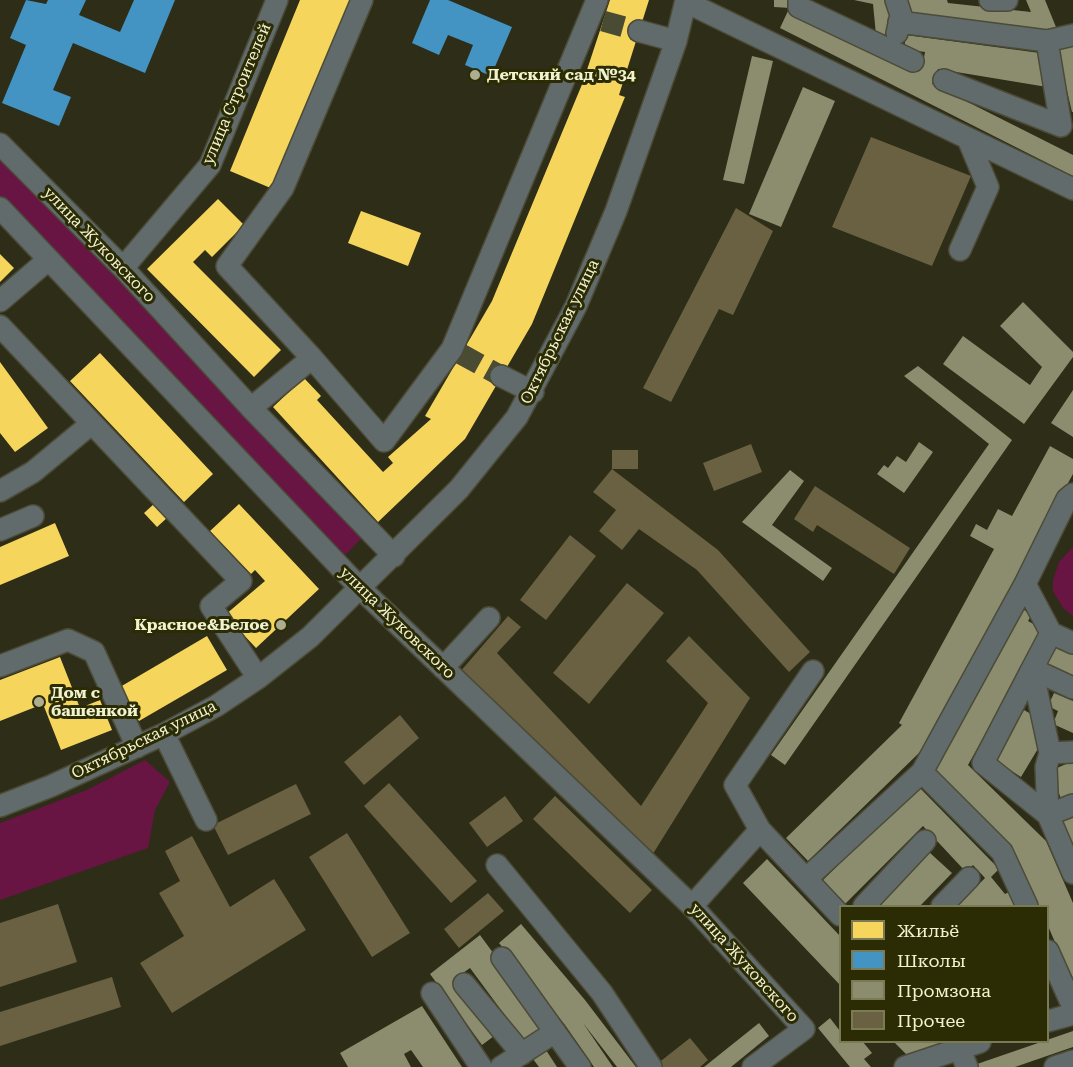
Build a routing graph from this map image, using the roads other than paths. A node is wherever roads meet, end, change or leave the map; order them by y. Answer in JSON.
{"nodes":[{"id":1,"x":277,"y":0,"type":"edge"},
{"id":2,"x":362,"y":0,"type":"edge"},
{"id":3,"x":799,"y":0,"type":"edge"},
{"id":4,"x":896,"y":0,"type":"edge"},
{"id":5,"x":990,"y":0,"type":"edge"},
{"id":6,"x":1007,"y":0,"type":"edge"},
{"id":7,"x":686,"y":1,"type":"edge"},
{"id":8,"x":597,"y":12,"type":"edge"},
{"id":9,"x":899,"y":22,"type":"junction"},
{"id":10,"x":639,"y":31,"type":"tunnel mouth"},
{"id":11,"x":1073,"y":35,"type":"edge"},
{"id":12,"x":676,"y":41,"type":"junction"},
{"id":13,"x":1047,"y":41,"type":"junction"},
{"id":14,"x":892,"y":52,"type":"junction"},
{"id":15,"x":913,"y":61,"type":"dead end"},
{"id":16,"x":944,"y":80,"type":"dead end"},
{"id":17,"x":968,"y":139,"type":"junction"},
{"id":18,"x":0,"y":144,"type":"edge"},
{"id":19,"x":1073,"y":189,"type":"edge"},
{"id":20,"x":0,"y":208,"type":"edge"},
{"id":21,"x":960,"y":250,"type":"dead end"},
{"id":22,"x":48,"y":260,"type":"junction"},
{"id":23,"x":123,"y":268,"type":"junction"},
{"id":24,"x":0,"y":301,"type":"edge"},
{"id":25,"x":0,"y":326,"type":"edge"},
{"id":26,"x":312,"y":358,"type":"junction"},
{"id":27,"x":501,"y":376,"type":"tunnel mouth"},
{"id":28,"x":532,"y":392,"type":"junction"},
{"id":29,"x":251,"y":408,"type":"junction"},
{"id":30,"x":91,"y":424,"type":"junction"},
{"id":31,"x":0,"y":491,"type":"edge"},
{"id":32,"x":1073,"y":494,"type":"edge"},
{"id":33,"x":33,"y":516,"type":"dead end"},
{"id":34,"x":0,"y":530,"type":"edge"},
{"id":35,"x":394,"y":556,"type":"junction"},
{"id":36,"x":1025,"y":584,"type":"junction"},
{"id":37,"x":361,"y":589,"type":"junction"},
{"id":38,"x":489,"y":618,"type":"dead end"},
{"id":39,"x":1051,"y":633,"type":"junction"},
{"id":40,"x":1073,"y":643,"type":"edge"},
{"id":41,"x":0,"y":666,"type":"edge"},
{"id":42,"x":443,"y":668,"type":"junction"},
{"id":43,"x":1032,"y":669,"type":"junction"},
{"id":44,"x":813,"y":671,"type":"dead end"},
{"id":45,"x":258,"y":678,"type":"junction"},
{"id":46,"x":1073,"y":688,"type":"edge"},
{"id":47,"x":164,"y":734,"type":"junction"},
{"id":48,"x":137,"y":747,"type":"junction"},
{"id":49,"x":1073,"y":752,"type":"edge"},
{"id":50,"x":1050,"y":753,"type":"junction"},
{"id":51,"x":922,"y":772,"type":"junction"},
{"id":52,"x":1073,"y":805,"type":"edge"},
{"id":53,"x":0,"y":806,"type":"edge"},
{"id":54,"x":1048,"y":815,"type":"junction"},
{"id":55,"x":206,"y":820,"type":"dead end"},
{"id":56,"x":759,"y":830,"type":"junction"},
{"id":57,"x":925,"y":841,"type":"dead end"},
{"id":58,"x":1071,"y":864,"type":"edge"},
{"id":59,"x":497,"y":866,"type":"dead end"},
{"id":60,"x":807,"y":878,"type":"junction"},
{"id":61,"x":969,"y":878,"type":"dead end"},
{"id":62,"x":865,"y":905,"type":"edge"},
{"id":63,"x":943,"y":905,"type":"edge"},
{"id":64,"x":1027,"y":905,"type":"edge"},
{"id":65,"x":692,"y":906,"type":"junction"},
{"id":66,"x":839,"y":914,"type":"edge"},
{"id":67,"x":1049,"y":955,"type":"edge"},
{"id":68,"x":502,"y":958,"type":"dead end"},
{"id":69,"x":464,"y":984,"type":"dead end"},
{"id":70,"x":432,"y":993,"type":"dead end"},
{"id":71,"x":1073,"y":1007,"type":"edge"},
{"id":72,"x":1073,"y":1014,"type":"edge"},
{"id":73,"x":1049,"y":1020,"type":"edge"},
{"id":74,"x":555,"y":1032,"type":"junction"},
{"id":75,"x":978,"y":1043,"type":"edge"},
{"id":76,"x":522,"y":1054,"type":"junction"},
{"id":77,"x":963,"y":1057,"type":"edge"},
{"id":78,"x":1073,"y":1061,"type":"edge"},
{"id":79,"x":481,"y":1067,"type":"edge"},
{"id":80,"x":501,"y":1067,"type":"edge"},
{"id":81,"x":580,"y":1067,"type":"edge"},
{"id":82,"x":651,"y":1067,"type":"edge"},
{"id":83,"x":753,"y":1067,"type":"edge"},
{"id":84,"x":904,"y":1067,"type":"edge"},
{"id":85,"x":1055,"y":1067,"type":"edge"}],
"edges":[{"from":1,"to":23,"type":"street","name":"улица Строителей"},
{"from":2,"to":26,"type":"street"},
{"from":3,"to":14,"type":"street"},
{"from":4,"to":9,"type":"street"},
{"from":5,"to":6,"type":"street"},
{"from":7,"to":12,"type":"street","name":"Октябрьская улица"},
{"from":7,"to":17,"type":"street"},
{"from":8,"to":26,"type":"street"},
{"from":9,"to":13,"type":"street"},
{"from":9,"to":14,"type":"street"},
{"from":10,"to":12,"type":"street"},
{"from":11,"to":13,"type":"street"},
{"from":12,"to":28,"type":"street","name":"Октябрьская улица"},
{"from":13,"to":16,"type":"street"},
{"from":14,"to":15,"type":"street"},
{"from":17,"to":19,"type":"street"},
{"from":17,"to":21,"type":"street"},
{"from":18,"to":23,"type":"street","name":"улица Жуковского"},
{"from":20,"to":22,"type":"street","name":"улица Жуковского"},
{"from":22,"to":24,"type":"street"},
{"from":22,"to":37,"type":"street","name":"улица Жуковского"},
{"from":23,"to":29,"type":"street","name":"улица Жуковского"},
{"from":25,"to":30,"type":"street"},
{"from":26,"to":29,"type":"street"},
{"from":27,"to":28,"type":"street"},
{"from":28,"to":35,"type":"street","name":"Октябрьская улица"},
{"from":29,"to":35,"type":"street","name":"улица Жуковского"},
{"from":30,"to":31,"type":"street"},
{"from":30,"to":45,"type":"street"},
{"from":32,"to":36,"type":"street"},
{"from":33,"to":34,"type":"street"},
{"from":35,"to":37,"type":"street","name":"Октябрьская улица"},
{"from":36,"to":39,"type":"street"},
{"from":36,"to":51,"type":"street"},
{"from":37,"to":42,"type":"street","name":"улица Жуковского"},
{"from":37,"to":45,"type":"street","name":"Октябрьская улица"},
{"from":38,"to":42,"type":"street"},
{"from":39,"to":40,"type":"street"},
{"from":39,"to":43,"type":"street"},
{"from":41,"to":48,"type":"street"},
{"from":42,"to":65,"type":"street","name":"улица Жуковского"},
{"from":43,"to":46,"type":"street"},
{"from":43,"to":50,"type":"street"},
{"from":43,"to":54,"type":"street"},
{"from":44,"to":56,"type":"street"},
{"from":45,"to":47,"type":"street","name":"Октябрьская улица"},
{"from":47,"to":48,"type":"street","name":"Октябрьская улица"},
{"from":47,"to":55,"type":"street"},
{"from":48,"to":53,"type":"street","name":"Октябрьская улица"},
{"from":49,"to":50,"type":"street"},
{"from":50,"to":54,"type":"street"},
{"from":51,"to":60,"type":"street"},
{"from":51,"to":64,"type":"street"},
{"from":52,"to":54,"type":"street"},
{"from":54,"to":58,"type":"street"},
{"from":56,"to":60,"type":"street"},
{"from":56,"to":65,"type":"street"},
{"from":57,"to":62,"type":"street"},
{"from":59,"to":82,"type":"street"},
{"from":60,"to":66,"type":"street"},
{"from":61,"to":63,"type":"street"},
{"from":65,"to":83,"type":"street","name":"улица Жуковского"},
{"from":67,"to":71,"type":"street"},
{"from":68,"to":74,"type":"street"},
{"from":69,"to":76,"type":"street"},
{"from":70,"to":79,"type":"street"},
{"from":72,"to":73,"type":"street"},
{"from":74,"to":76,"type":"street"},
{"from":74,"to":81,"type":"street"},
{"from":75,"to":77,"type":"street"},
{"from":76,"to":80,"type":"street"},
{"from":77,"to":84,"type":"street"},
{"from":78,"to":85,"type":"street"}]}
